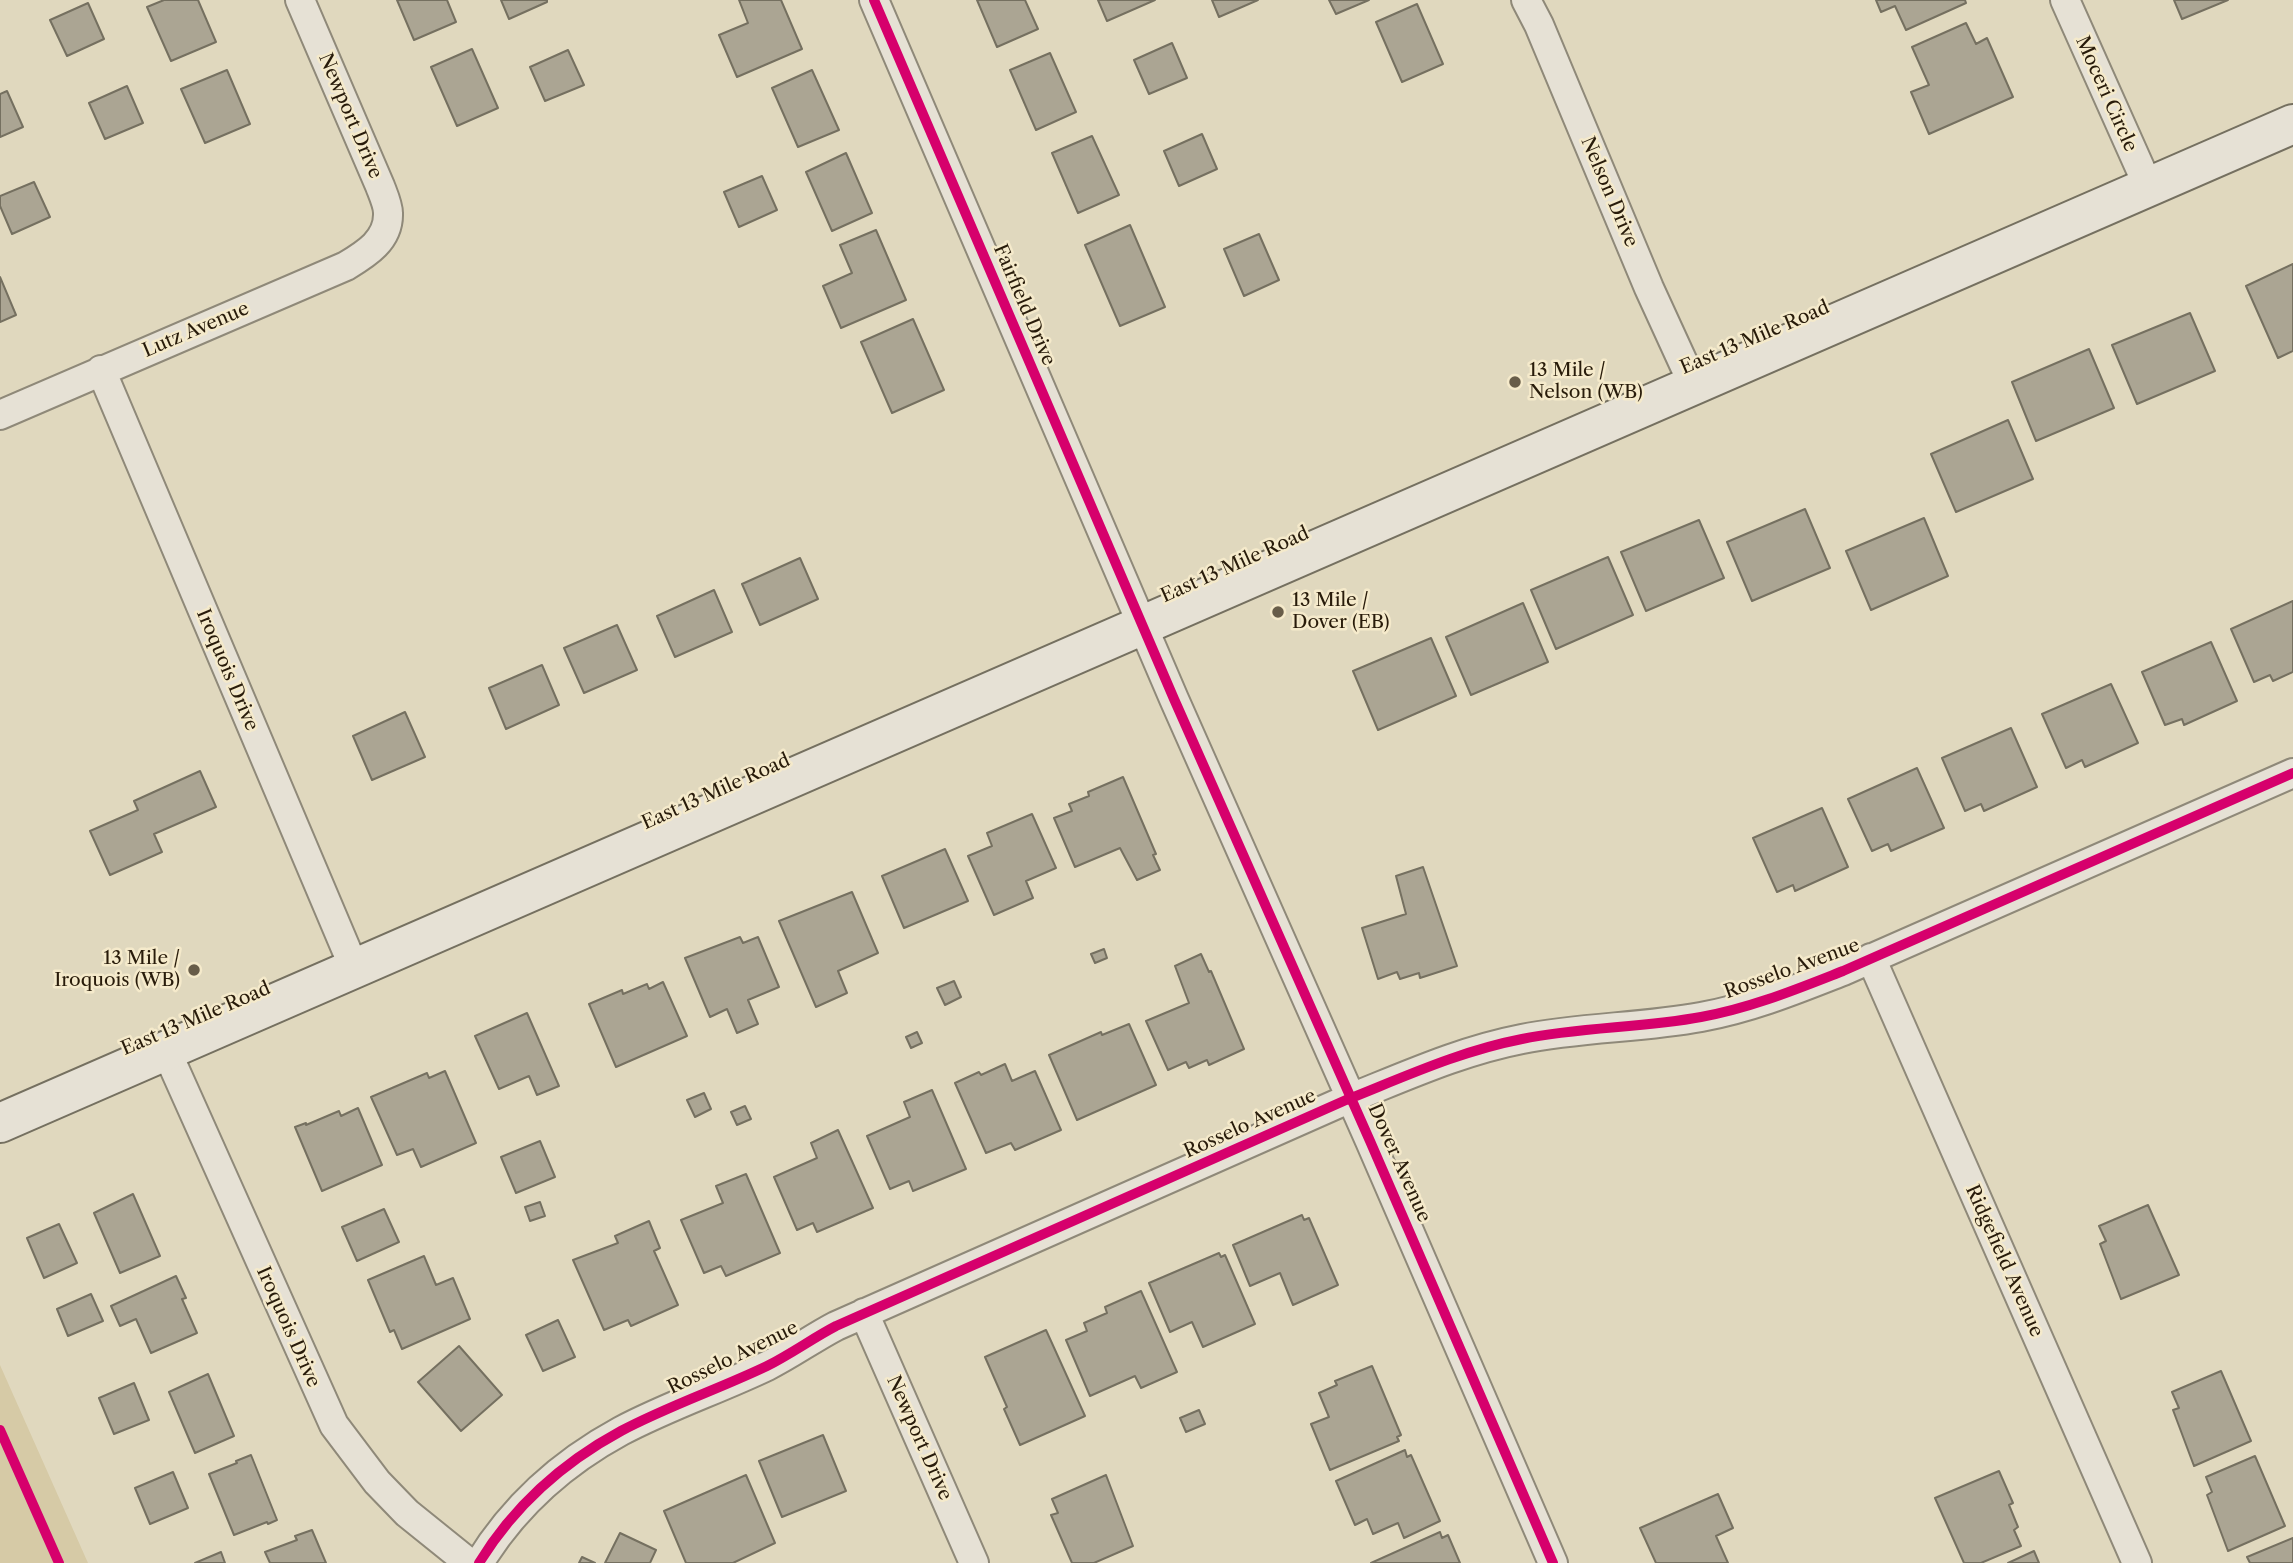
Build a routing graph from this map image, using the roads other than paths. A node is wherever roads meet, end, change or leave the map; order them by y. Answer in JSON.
{"nodes":[{"id":1,"x":300,"y":0,"type":"edge"},
{"id":2,"x":874,"y":0,"type":"edge"},
{"id":3,"x":1526,"y":0,"type":"edge"},
{"id":4,"x":2064,"y":0,"type":"edge"},
{"id":5,"x":2293,"y":124,"type":"edge"},
{"id":6,"x":2149,"y":188,"type":"junction"},
{"id":7,"x":384,"y":235,"type":"joint"},
{"id":8,"x":101,"y":370,"type":"junction"},
{"id":9,"x":1693,"y":384,"type":"junction"},
{"id":10,"x":0,"y":415,"type":"edge"},
{"id":11,"x":1143,"y":624,"type":"junction"},
{"id":12,"x":2293,"y":773,"type":"edge"},
{"id":13,"x":1871,"y":958,"type":"junction"},
{"id":14,"x":355,"y":970,"type":"junction"},
{"id":15,"x":166,"y":1050,"type":"junction"},
{"id":16,"x":1351,"y":1098,"type":"junction"},
{"id":17,"x":0,"y":1123,"type":"edge"},
{"id":18,"x":864,"y":1313,"type":"junction"},
{"id":19,"x":469,"y":1563,"type":"edge"},
{"id":20,"x":479,"y":1563,"type":"edge"},
{"id":21,"x":974,"y":1563,"type":"edge"},
{"id":22,"x":1553,"y":1563,"type":"edge"},
{"id":23,"x":2137,"y":1563,"type":"edge"}],
"edges":[{"from":1,"to":7,"type":"street","name":"Newport Drive"},
{"from":2,"to":11,"type":"street","name":"Fairfield Drive"},
{"from":3,"to":9,"type":"street","name":"Nelson Drive"},
{"from":4,"to":6,"type":"street","name":"Moceri Circle"},
{"from":5,"to":6,"type":"main road","name":"East 13 Mile Road"},
{"from":6,"to":9,"type":"main road","name":"East 13 Mile Road"},
{"from":7,"to":8,"type":"street","name":"Lutz Avenue"},
{"from":8,"to":10,"type":"street","name":"Lutz Avenue"},
{"from":8,"to":14,"type":"street","name":"Iroquois Drive"},
{"from":9,"to":11,"type":"main road","name":"East 13 Mile Road"},
{"from":11,"to":14,"type":"main road","name":"East 13 Mile Road"},
{"from":11,"to":16,"type":"street","name":"Dover Avenue"},
{"from":12,"to":13,"type":"street","name":"Rosselo Avenue"},
{"from":13,"to":16,"type":"street","name":"Rosselo Avenue"},
{"from":13,"to":23,"type":"street","name":"Ridgefield Avenue"},
{"from":14,"to":15,"type":"main road","name":"East 13 Mile Road"},
{"from":15,"to":17,"type":"main road","name":"East 13 Mile Road"},
{"from":15,"to":19,"type":"street","name":"Iroquois Drive"},
{"from":16,"to":18,"type":"street","name":"Rosselo Avenue"},
{"from":16,"to":22,"type":"street","name":"Dover Avenue"},
{"from":18,"to":20,"type":"street","name":"Rosselo Avenue"},
{"from":18,"to":21,"type":"street","name":"Newport Drive"}]}
